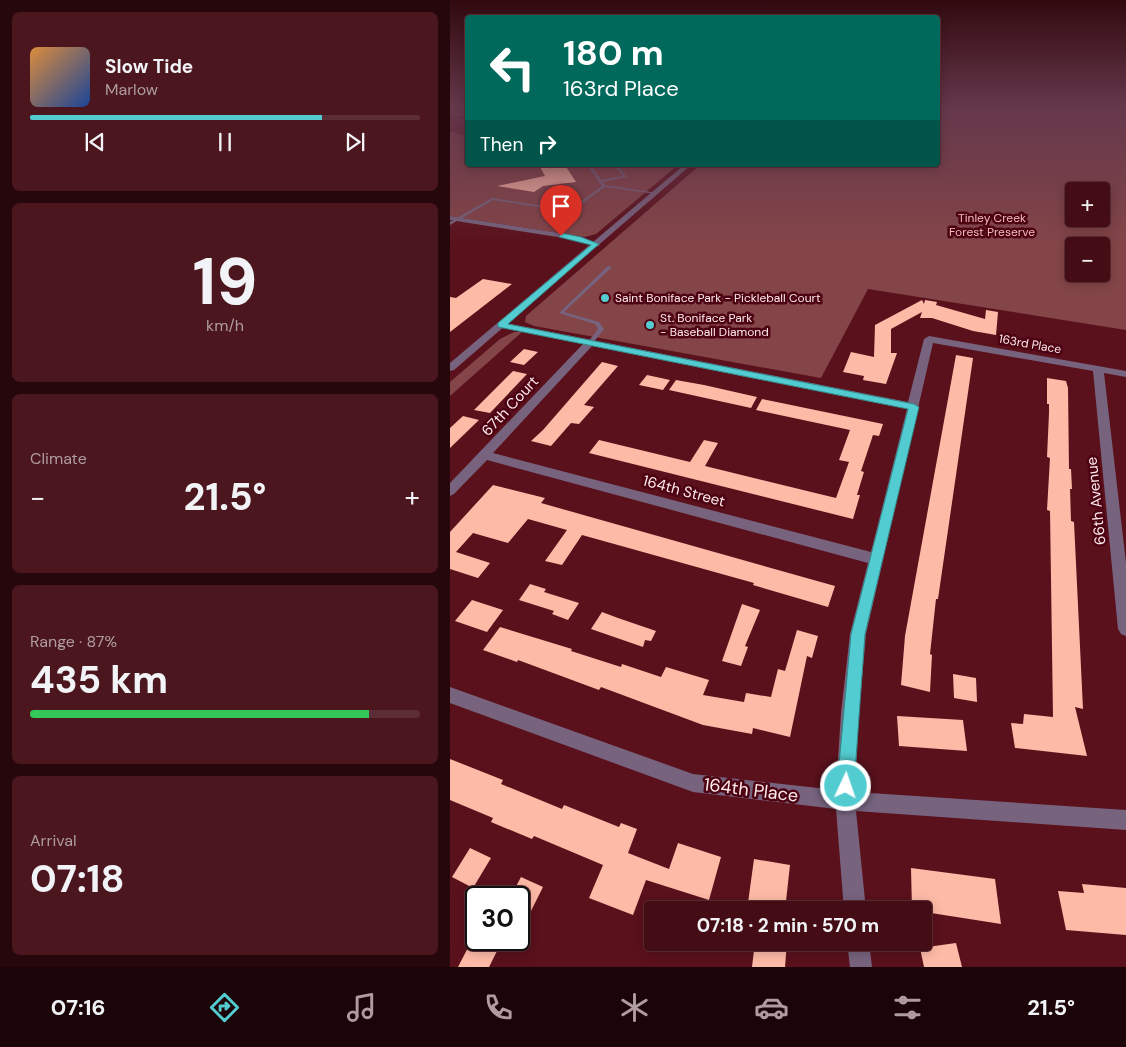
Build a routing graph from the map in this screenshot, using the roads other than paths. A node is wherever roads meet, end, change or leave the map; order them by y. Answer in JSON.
{"nodes":[{"id":1,"x":591,"y":167,"type":"edge"},
{"id":2,"x":617,"y":167,"type":"edge"},
{"id":3,"x":686,"y":167,"type":"edge"},
{"id":4,"x":603,"y":184,"type":"junction"},
{"id":5,"x":656,"y":193,"type":"junction"},
{"id":6,"x":454,"y":219,"type":"edge"},
{"id":7,"x":450,"y":224,"type":"edge"},
{"id":8,"x":596,"y":244,"type":"junction"},
{"id":9,"x":610,"y":267,"type":"dead end"},
{"id":10,"x":501,"y":325,"type":"junction"},
{"id":11,"x":591,"y":342,"type":"junction"},
{"id":12,"x":450,"y":368,"type":"edge"},
{"id":13,"x":1098,"y":369,"type":"junction"},
{"id":14,"x":1126,"y":374,"type":"edge"},
{"id":15,"x":914,"y":407,"type":"junction"},
{"id":16,"x":484,"y":455,"type":"junction"},
{"id":17,"x":450,"y":491,"type":"edge"},
{"id":18,"x":875,"y":559,"type":"junction"},
{"id":19,"x":1126,"y":629,"type":"edge"},
{"id":20,"x":450,"y":695,"type":"edge"},
{"id":21,"x":845,"y":801,"type":"junction"},
{"id":22,"x":1126,"y":820,"type":"edge"},
{"id":23,"x":853,"y":901,"type":"edge"},
{"id":24,"x":859,"y":951,"type":"edge"},
{"id":25,"x":861,"y":967,"type":"edge"}],
"edges":[{"from":1,"to":4,"type":"lane"},
{"from":2,"to":4,"type":"lane"},
{"from":3,"to":5,"type":"street"},
{"from":4,"to":5,"type":"lane"},
{"from":4,"to":6,"type":"lane"},
{"from":5,"to":8,"type":"street"},
{"from":6,"to":7,"type":"lane"},
{"from":6,"to":8,"type":"street"},
{"from":7,"to":8,"type":"street"},
{"from":8,"to":10,"type":"street"},
{"from":9,"to":11,"type":"lane"},
{"from":10,"to":11,"type":"street"},
{"from":10,"to":12,"type":"street"},
{"from":11,"to":15,"type":"street"},
{"from":11,"to":16,"type":"street","name":"67th Court"},
{"from":13,"to":14,"type":"street","name":"163rd Place"},
{"from":13,"to":15,"type":"street","name":"163rd Place"},
{"from":13,"to":19,"type":"street","name":"66th Avenue"},
{"from":15,"to":18,"type":"street"},
{"from":16,"to":17,"type":"street","name":"67th Court"},
{"from":16,"to":18,"type":"street","name":"164th Street"},
{"from":18,"to":21,"type":"street"},
{"from":20,"to":21,"type":"street","name":"164th Place"},
{"from":21,"to":22,"type":"street","name":"164th Place"},
{"from":21,"to":23,"type":"street"},
{"from":24,"to":25,"type":"street"}]}
